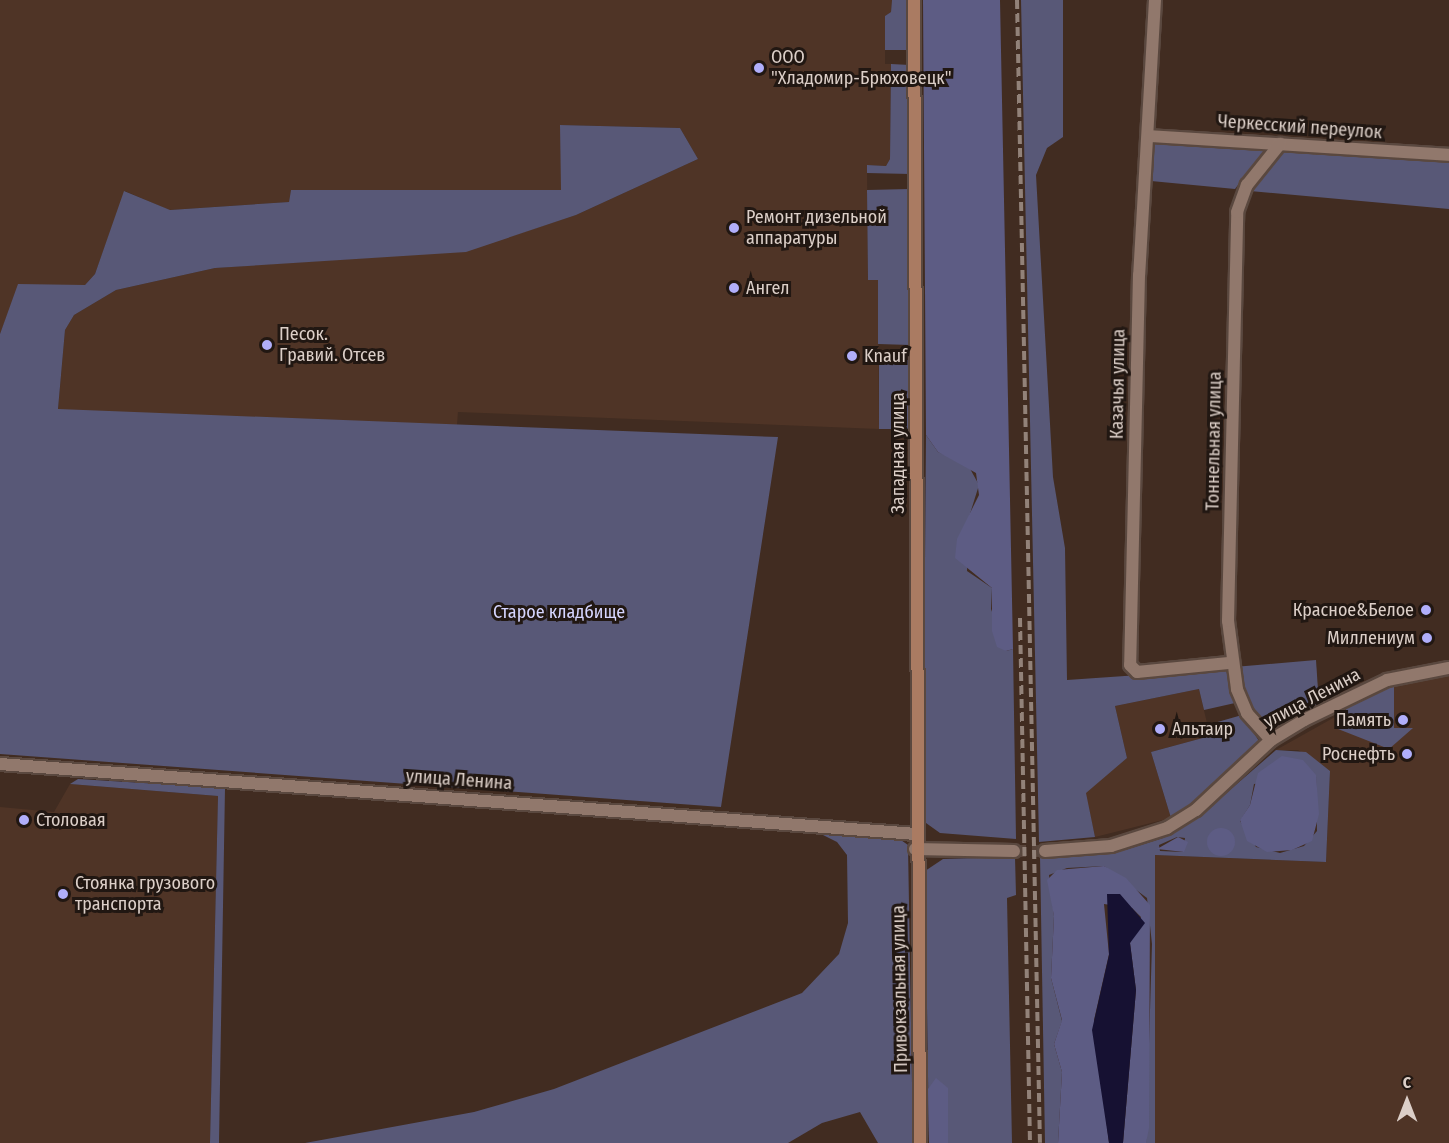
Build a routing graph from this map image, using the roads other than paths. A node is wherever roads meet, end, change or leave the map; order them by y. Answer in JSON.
{"nodes":[{"id":1,"x":914,"y":0,"type":"edge"},
{"id":2,"x":1155,"y":0,"type":"edge"},
{"id":3,"x":1149,"y":136,"type":"junction"},
{"id":4,"x":1280,"y":144,"type":"junction"},
{"id":5,"x":1449,"y":155,"type":"edge"},
{"id":6,"x":1230,"y":663,"type":"junction"},
{"id":7,"x":1449,"y":668,"type":"edge"},
{"id":8,"x":1271,"y":740,"type":"junction"},
{"id":9,"x":0,"y":764,"type":"edge"},
{"id":10,"x":915,"y":834,"type":"junction"},
{"id":11,"x":915,"y":849,"type":"junction"},
{"id":12,"x":1014,"y":851,"type":"tunnel mouth"},
{"id":13,"x":1046,"y":851,"type":"tunnel mouth"},
{"id":14,"x":920,"y":1143,"type":"edge"}],
"edges":[{"from":1,"to":10,"type":"main road","name":"Западная улица"},
{"from":2,"to":3,"type":"street","name":"Казачья улица"},
{"from":3,"to":4,"type":"street","name":"Черкесский переулок"},
{"from":3,"to":6,"type":"street","name":"Казачья улица"},
{"from":4,"to":5,"type":"street","name":"Черкесский переулок"},
{"from":4,"to":6,"type":"street","name":"Тоннельная улица"},
{"from":6,"to":8,"type":"street","name":"Тоннельная улица"},
{"from":7,"to":8,"type":"street","name":"улица Ленина"},
{"from":8,"to":13,"type":"street","name":"улица Ленина"},
{"from":9,"to":10,"type":"street","name":"улица Ленина"},
{"from":10,"to":11,"type":"main road","name":"Привокзальная улица"},
{"from":11,"to":12,"type":"street"},
{"from":11,"to":14,"type":"main road","name":"Привокзальная улица"}]}
